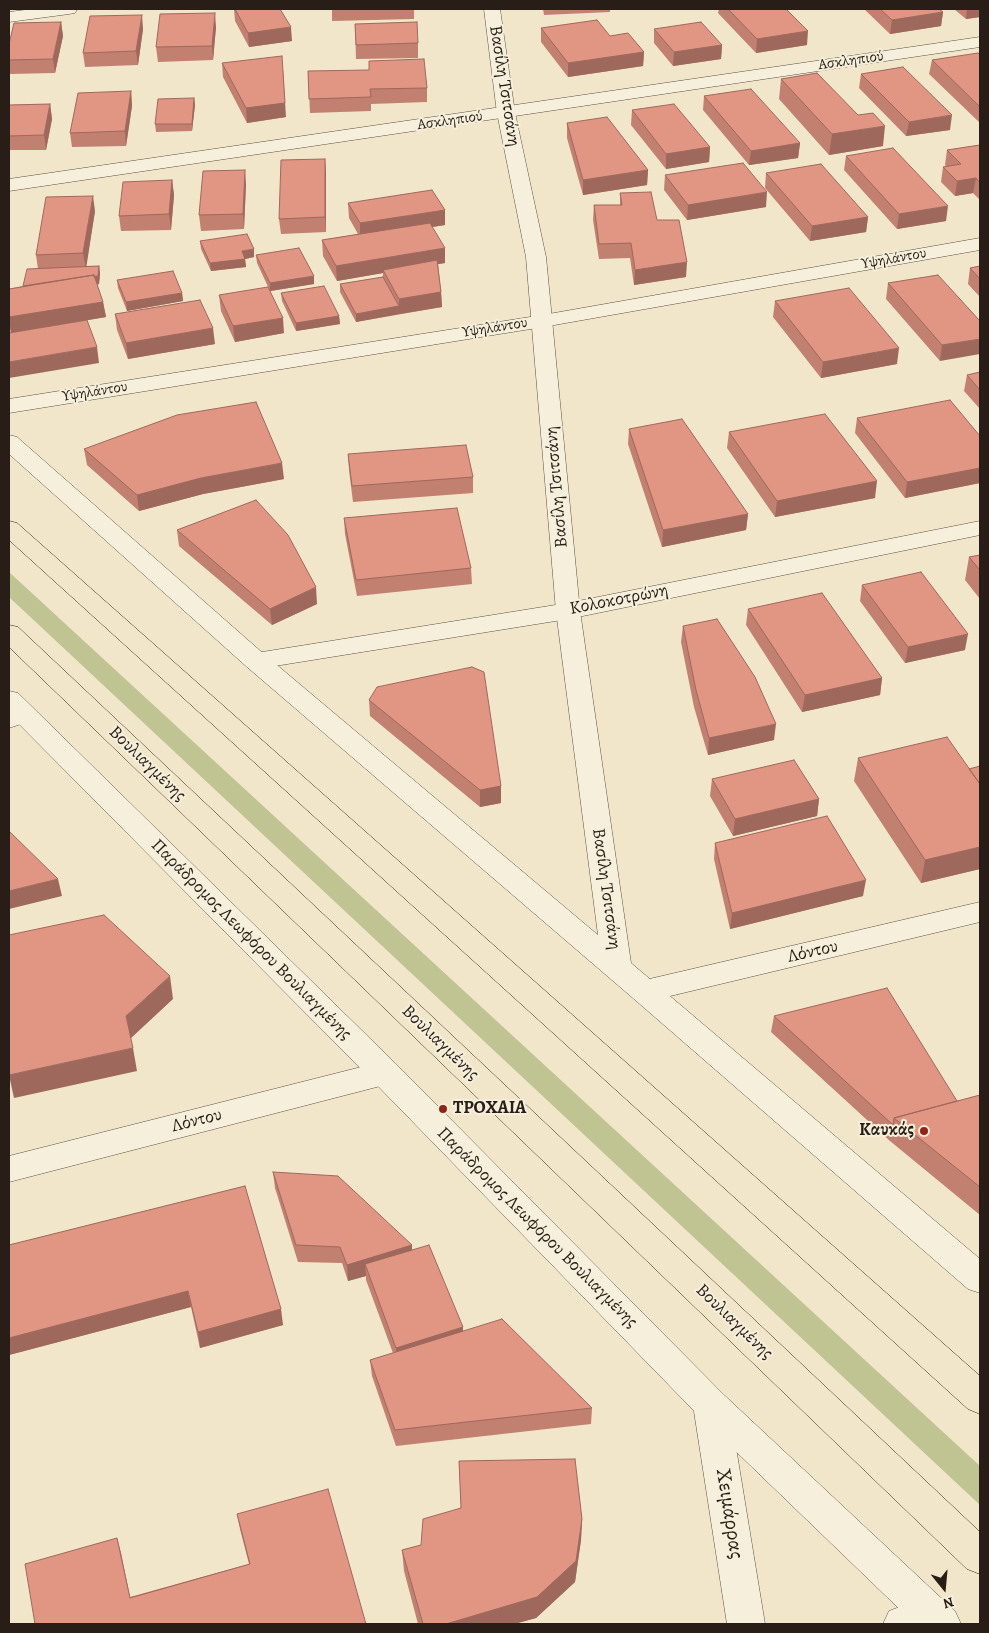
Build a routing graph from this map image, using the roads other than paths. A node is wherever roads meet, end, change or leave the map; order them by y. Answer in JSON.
{"nodes":[{"id":1,"x":68,"y":9,"type":"edge"},
{"id":2,"x":492,"y":9,"type":"edge"},
{"id":3,"x":9,"y":17,"type":"edge"},
{"id":4,"x":980,"y":42,"type":"edge"},
{"id":5,"x":506,"y":113,"type":"junction"},
{"id":6,"x":9,"y":185,"type":"edge"},
{"id":7,"x":980,"y":244,"type":"edge"},
{"id":8,"x":543,"y":321,"type":"junction"},
{"id":9,"x":9,"y":406,"type":"edge"},
{"id":10,"x":9,"y":442,"type":"edge"},
{"id":11,"x":9,"y":528,"type":"edge"},
{"id":12,"x":980,"y":528,"type":"edge"},
{"id":13,"x":568,"y":611,"type":"junction"},
{"id":14,"x":9,"y":633,"type":"edge"},
{"id":15,"x":256,"y":661,"type":"junction"},
{"id":16,"x":14,"y":711,"type":"edge"},
{"id":17,"x":980,"y":912,"type":"edge"},
{"id":18,"x":617,"y":967,"type":"junction"},
{"id":19,"x":645,"y":991,"type":"junction"},
{"id":20,"x":385,"y":1073,"type":"junction"},
{"id":21,"x":9,"y":1169,"type":"edge"},
{"id":22,"x":980,"y":1279,"type":"edge"},
{"id":23,"x":980,"y":1398,"type":"edge"},
{"id":24,"x":711,"y":1405,"type":"junction"},
{"id":25,"x":980,"y":1557,"type":"edge"},
{"id":26,"x":925,"y":1621,"type":"edge"},
{"id":27,"x":746,"y":1624,"type":"edge"}],
"edges":[{"from":1,"to":3,"type":"street"},
{"from":2,"to":5,"type":"street","name":"Βασίλη Τσιτσάνη"},
{"from":4,"to":5,"type":"street","name":"Ασκληπιού"},
{"from":5,"to":6,"type":"street","name":"Ασκληπιού"},
{"from":5,"to":8,"type":"street","name":"Βασίλη Τσιτσάνη"},
{"from":7,"to":8,"type":"street","name":"Υψηλάντου"},
{"from":8,"to":9,"type":"street","name":"Υψηλάντου"},
{"from":8,"to":13,"type":"street","name":"Βασίλη Τσιτσάνη"},
{"from":10,"to":15,"type":"street"},
{"from":11,"to":23,"type":"main road"},
{"from":12,"to":13,"type":"street","name":"Κολοκοτρώνη"},
{"from":13,"to":15,"type":"street","name":"Κολοκοτρώνη"},
{"from":13,"to":18,"type":"street","name":"Βασίλη Τσιτσάνη"},
{"from":14,"to":25,"type":"main road","name":"Βουλιαγμένης"},
{"from":15,"to":18,"type":"street"},
{"from":16,"to":20,"type":"street","name":"Παράδρομος Λεωφόρου Βουλιαγμένης"},
{"from":17,"to":19,"type":"street","name":"Λόντου"},
{"from":18,"to":19,"type":"street"},
{"from":19,"to":22,"type":"street"},
{"from":20,"to":21,"type":"street","name":"Λόντου"},
{"from":20,"to":24,"type":"street","name":"Παράδρομος Λεωφόρου Βουλιαγμένης"},
{"from":24,"to":26,"type":"street","name":"Παράδρομος Λεωφόρου Βουλιαγμένης"},
{"from":24,"to":27,"type":"street","name":"Χειμάρρας"}]}
